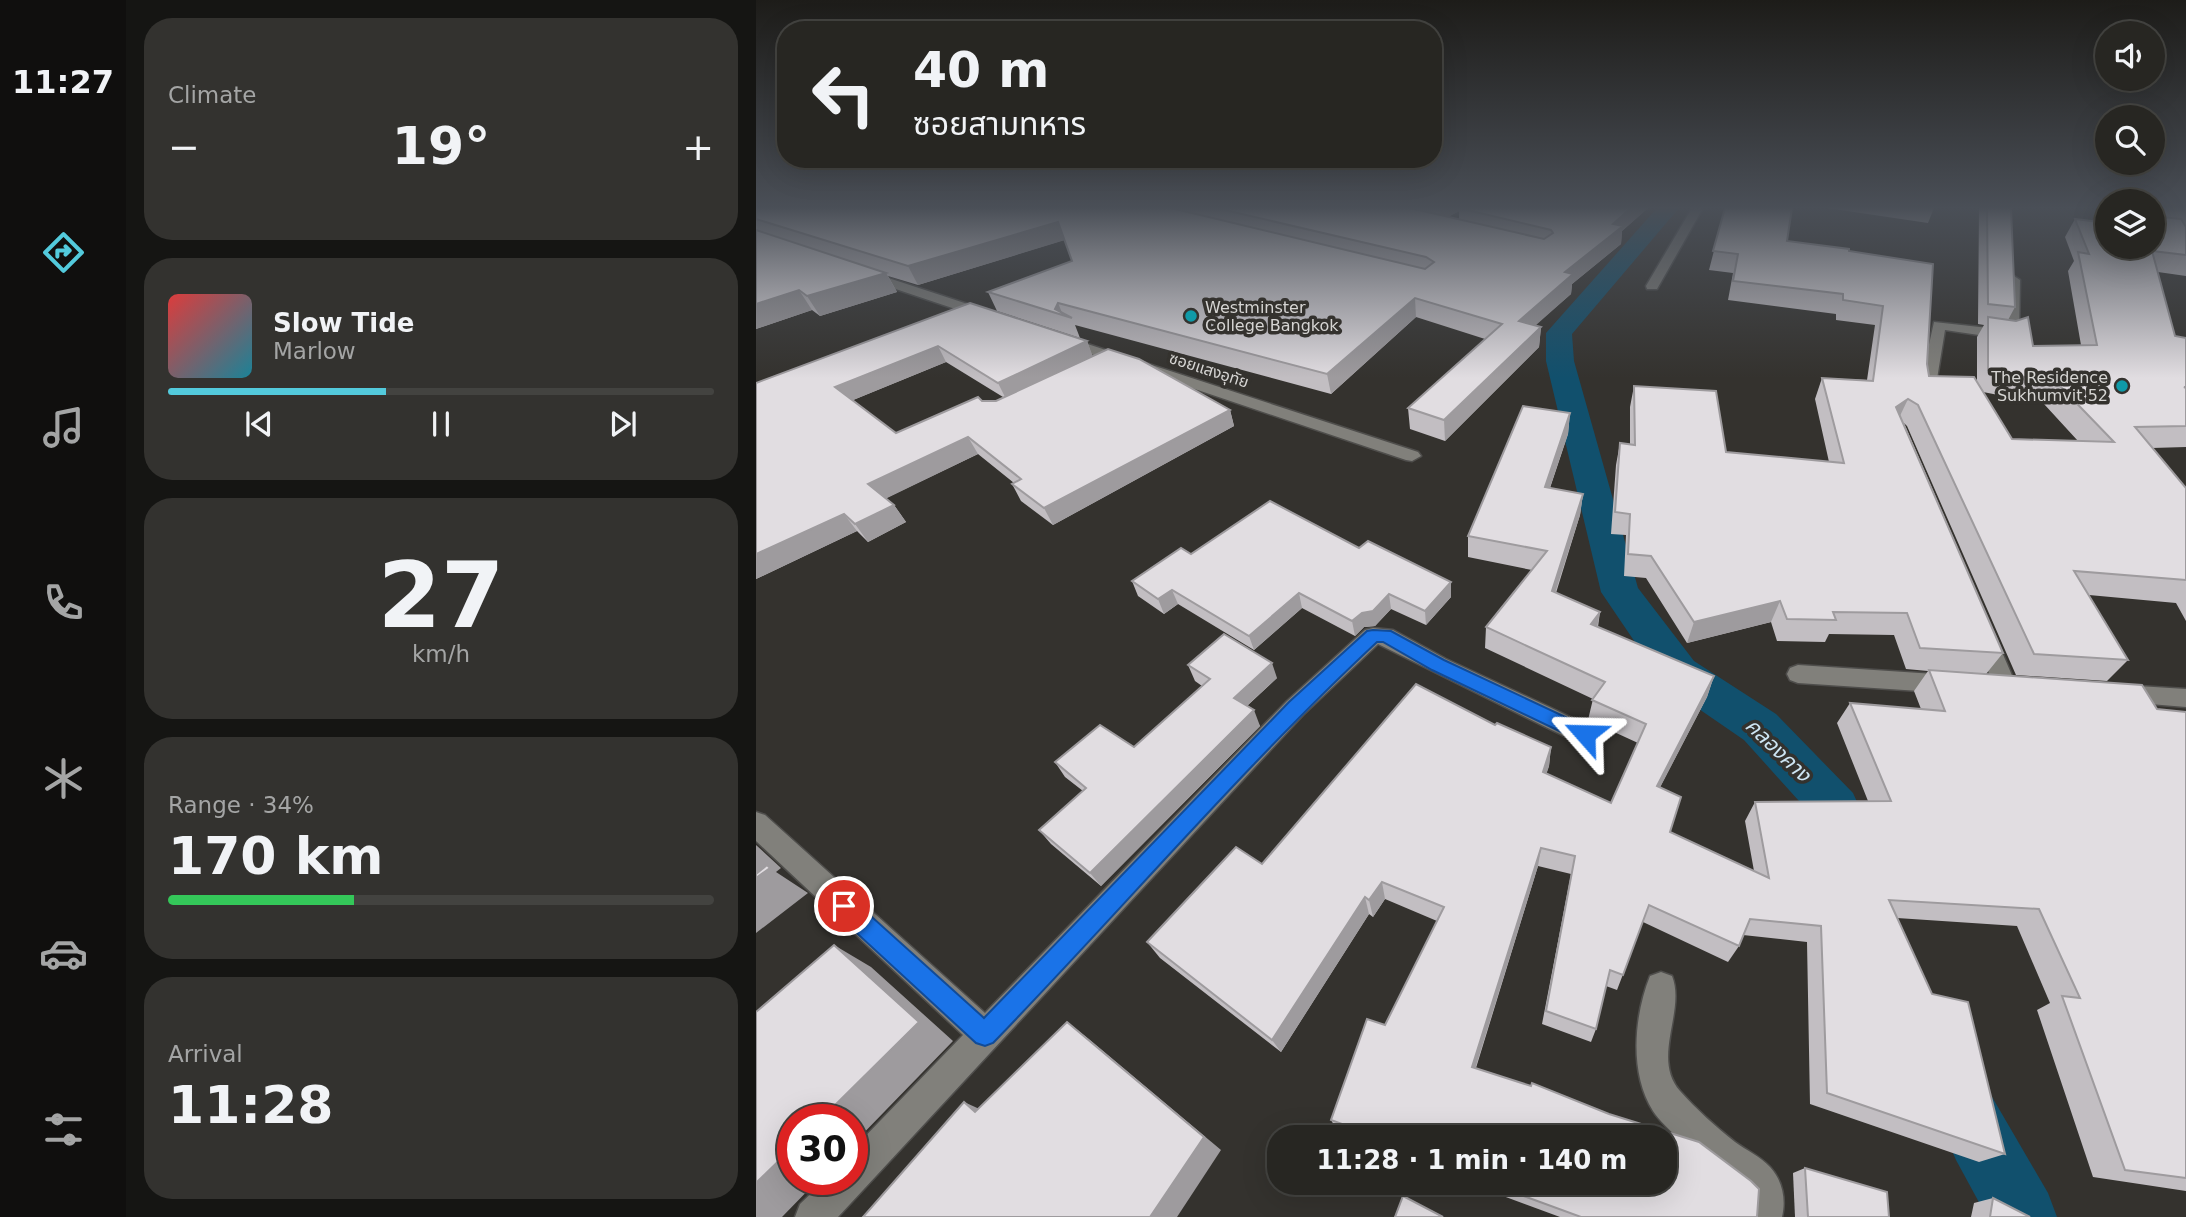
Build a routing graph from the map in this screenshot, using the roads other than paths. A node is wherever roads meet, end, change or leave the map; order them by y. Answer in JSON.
{"nodes":[{"id":1,"x":1665,"y":265,"type":"edge"},
{"id":2,"x":2013,"y":265,"type":"edge"},
{"id":3,"x":848,"y":268,"type":"edge"},
{"id":4,"x":1652,"y":286,"type":"dead end"},
{"id":5,"x":1004,"y":321,"type":"edge"},
{"id":6,"x":1054,"y":337,"type":"edge"},
{"id":7,"x":1112,"y":356,"type":"junction"},
{"id":8,"x":1089,"y":368,"type":"edge"},
{"id":9,"x":1928,"y":385,"type":"edge"},
{"id":10,"x":1412,"y":456,"type":"dead end"},
{"id":11,"x":1975,"y":613,"type":"edge"},
{"id":12,"x":1798,"y":674,"type":"dead end"},
{"id":13,"x":2006,"y":687,"type":"junction"},
{"id":14,"x":2034,"y":689,"type":"edge"},
{"id":15,"x":2103,"y":693,"type":"edge"},
{"id":16,"x":2186,"y":698,"type":"edge"},
{"id":17,"x":1585,"y":734,"type":"dead end"},
{"id":18,"x":756,"y":824,"type":"edge"},
{"id":19,"x":1661,"y":987,"type":"dead end"},
{"id":20,"x":985,"y":1034,"type":"junction"},
{"id":21,"x":868,"y":1159,"type":"edge"},
{"id":22,"x":834,"y":1195,"type":"edge"},
{"id":23,"x":813,"y":1217,"type":"edge"},
{"id":24,"x":1764,"y":1217,"type":"edge"}],
"edges":[{"from":1,"to":4,"type":"street"},
{"from":2,"to":9,"type":"street"},
{"from":3,"to":5,"type":"street"},
{"from":6,"to":7,"type":"street","name":"ซอยแสงอุทัย"},
{"from":7,"to":8,"type":"street"},
{"from":7,"to":10,"type":"street","name":"ซอยแสงอุทัย"},
{"from":11,"to":13,"type":"street"},
{"from":12,"to":13,"type":"street"},
{"from":13,"to":14,"type":"street"},
{"from":15,"to":16,"type":"street"},
{"from":17,"to":20,"type":"street"},
{"from":18,"to":20,"type":"street"},
{"from":19,"to":24,"type":"street"},
{"from":20,"to":21,"type":"street"},
{"from":22,"to":23,"type":"street"}]}
